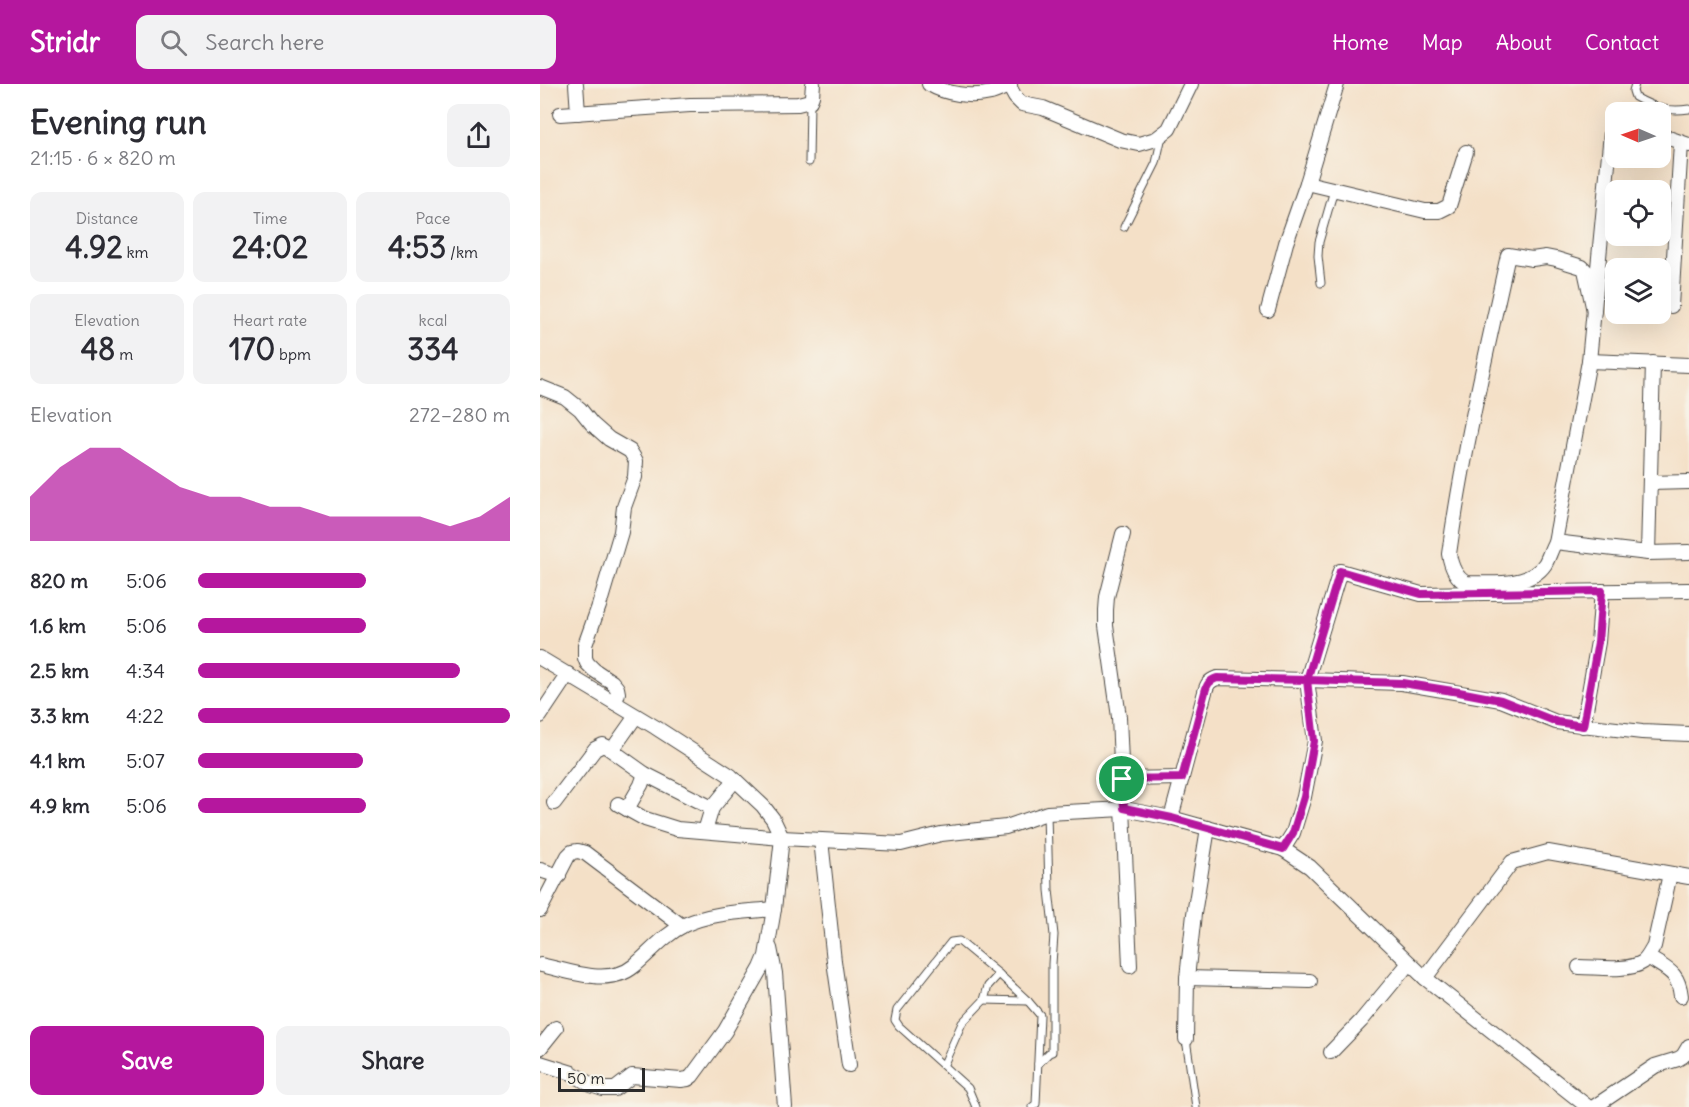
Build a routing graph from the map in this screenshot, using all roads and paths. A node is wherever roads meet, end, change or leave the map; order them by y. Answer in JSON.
{"nodes":[{"id":1,"x":576,"y":84,"type":"edge"},
{"id":2,"x":813,"y":84,"type":"edge"},
{"id":3,"x":929,"y":84,"type":"edge"},
{"id":4,"x":1191,"y":84,"type":"edge"},
{"id":5,"x":1337,"y":84,"type":"edge"},
{"id":6,"x":1635,"y":84,"type":"edge"},
{"id":7,"x":1009,"y":85,"type":"edge"},
{"id":8,"x":810,"y":101,"type":"junction"},
{"id":9,"x":1689,"y":109,"type":"edge"},
{"id":10,"x":578,"y":113,"type":"junction"},
{"id":11,"x":561,"y":114,"type":"dead end"},
{"id":12,"x":1163,"y":134,"type":"junction"},
{"id":13,"x":1685,"y":144,"type":"edge"},
{"id":14,"x":1466,"y":152,"type":"dead end"},
{"id":15,"x":809,"y":162,"type":"dead end"},
{"id":16,"x":1608,"y":168,"type":"edge"},
{"id":17,"x":1307,"y":183,"type":"junction"},
{"id":18,"x":1334,"y":190,"type":"junction"},
{"id":19,"x":1125,"y":227,"type":"dead end"},
{"id":20,"x":1321,"y":283,"type":"dead end"},
{"id":21,"x":1671,"y":306,"type":"dead end"},
{"id":22,"x":1269,"y":310,"type":"dead end"},
{"id":23,"x":1594,"y":310,"type":"junction"},
{"id":24,"x":1589,"y":361,"type":"junction"},
{"id":25,"x":1653,"y":363,"type":"junction"},
{"id":26,"x":1689,"y":365,"type":"edge"},
{"id":27,"x":540,"y":387,"type":"edge"},
{"id":28,"x":1689,"y":482,"type":"edge"},
{"id":29,"x":1650,"y":483,"type":"junction"},
{"id":30,"x":1123,"y":534,"type":"dead end"},
{"id":31,"x":1554,"y":542,"type":"junction"},
{"id":32,"x":1689,"y":552,"type":"edge"},
{"id":33,"x":1648,"y":553,"type":"junction"},
{"id":34,"x":1689,"y":590,"type":"edge"},
{"id":35,"x":1602,"y":591,"type":"junction"},
{"id":36,"x":540,"y":658,"type":"edge"},
{"id":37,"x":568,"y":674,"type":"junction"},
{"id":38,"x":1307,"y":680,"type":"junction"},
{"id":39,"x":615,"y":704,"type":"junction"},
{"id":40,"x":540,"y":716,"type":"edge"},
{"id":41,"x":636,"y":716,"type":"junction"},
{"id":42,"x":1583,"y":726,"type":"junction"},
{"id":43,"x":1689,"y":734,"type":"edge"},
{"id":44,"x":612,"y":750,"type":"junction"},
{"id":45,"x":645,"y":774,"type":"junction"},
{"id":46,"x":1182,"y":778,"type":"junction"},
{"id":47,"x":1122,"y":779,"type":"junction"},
{"id":48,"x":735,"y":780,"type":"junction"},
{"id":49,"x":554,"y":803,"type":"dead end"},
{"id":50,"x":712,"y":808,"type":"junction"},
{"id":51,"x":1124,"y":808,"type":"junction"},
{"id":52,"x":1047,"y":813,"type":"junction"},
{"id":53,"x":1172,"y":818,"type":"junction"},
{"id":54,"x":1208,"y":828,"type":"junction"},
{"id":55,"x":705,"y":831,"type":"junction"},
{"id":56,"x":782,"y":838,"type":"junction"},
{"id":57,"x":821,"y":840,"type":"junction"},
{"id":58,"x":1283,"y":849,"type":"junction"},
{"id":59,"x":540,"y":870,"type":"edge"},
{"id":60,"x":1670,"y":874,"type":"junction"},
{"id":61,"x":559,"y":876,"type":"junction"},
{"id":62,"x":1689,"y":877,"type":"edge"},
{"id":63,"x":774,"y":909,"type":"junction"},
{"id":64,"x":540,"y":910,"type":"edge"},
{"id":65,"x":682,"y":926,"type":"junction"},
{"id":66,"x":769,"y":943,"type":"junction"},
{"id":67,"x":1648,"y":957,"type":"junction"},
{"id":68,"x":1409,"y":963,"type":"junction"},
{"id":69,"x":541,"y":965,"type":"edge"},
{"id":70,"x":1130,"y":966,"type":"dead end"},
{"id":71,"x":1579,"y":967,"type":"dead end"},
{"id":72,"x":999,"y":974,"type":"junction"},
{"id":73,"x":1187,"y":978,"type":"junction"},
{"id":74,"x":1425,"y":978,"type":"junction"},
{"id":75,"x":1310,"y":981,"type":"dead end"},
{"id":76,"x":1681,"y":996,"type":"dead end"},
{"id":77,"x":984,"y":1000,"type":"junction"},
{"id":78,"x":1028,"y":1001,"type":"junction"},
{"id":79,"x":556,"y":1029,"type":"dead end"},
{"id":80,"x":1186,"y":1039,"type":"joint"},
{"id":81,"x":1689,"y":1046,"type":"edge"},
{"id":82,"x":540,"y":1048,"type":"edge"},
{"id":83,"x":1331,"y":1052,"type":"dead end"},
{"id":84,"x":540,"y":1063,"type":"edge"},
{"id":85,"x":944,"y":1064,"type":"junction"},
{"id":86,"x":1038,"y":1064,"type":"junction"},
{"id":87,"x":849,"y":1065,"type":"dead end"},
{"id":88,"x":785,"y":1107,"type":"edge"},
{"id":89,"x":976,"y":1107,"type":"edge"},
{"id":90,"x":1032,"y":1107,"type":"edge"},
{"id":91,"x":1196,"y":1107,"type":"edge"},
{"id":92,"x":1588,"y":1107,"type":"edge"},
{"id":93,"x":1594,"y":1107,"type":"edge"}],
"edges":[{"from":1,"to":10,"type":"street"},
{"from":2,"to":8,"type":"street"},
{"from":3,"to":7,"type":"street"},
{"from":4,"to":12,"type":"street"},
{"from":5,"to":17,"type":"street"},
{"from":6,"to":9,"type":"lane"},
{"from":7,"to":12,"type":"street"},
{"from":8,"to":10,"type":"street"},
{"from":8,"to":15,"type":"lane"},
{"from":10,"to":11,"type":"street"},
{"from":12,"to":19,"type":"lane"},
{"from":13,"to":21,"type":"street"},
{"from":14,"to":18,"type":"street"},
{"from":16,"to":23,"type":"street"},
{"from":17,"to":18,"type":"street"},
{"from":17,"to":22,"type":"street"},
{"from":18,"to":20,"type":"lane"},
{"from":23,"to":24,"type":"street"},
{"from":23,"to":31,"type":"street"},
{"from":24,"to":25,"type":"street"},
{"from":24,"to":31,"type":"street"},
{"from":25,"to":26,"type":"street"},
{"from":25,"to":29,"type":"street"},
{"from":27,"to":39,"type":"street"},
{"from":28,"to":29,"type":"street"},
{"from":29,"to":33,"type":"street"},
{"from":30,"to":47,"type":"street"},
{"from":31,"to":33,"type":"street"},
{"from":32,"to":33,"type":"street"},
{"from":34,"to":35,"type":"street"},
{"from":35,"to":38,"type":"street"},
{"from":35,"to":42,"type":"street"},
{"from":36,"to":37,"type":"street"},
{"from":37,"to":39,"type":"street"},
{"from":37,"to":40,"type":"street"},
{"from":38,"to":42,"type":"street"},
{"from":38,"to":46,"type":"street"},
{"from":38,"to":58,"type":"street"},
{"from":39,"to":41,"type":"street"},
{"from":41,"to":44,"type":"street"},
{"from":41,"to":48,"type":"street"},
{"from":42,"to":43,"type":"street"},
{"from":44,"to":45,"type":"street"},
{"from":44,"to":49,"type":"street"},
{"from":45,"to":50,"type":"street"},
{"from":45,"to":55,"type":"street"},
{"from":46,"to":47,"type":"street"},
{"from":46,"to":53,"type":"street"},
{"from":47,"to":51,"type":"street"},
{"from":48,"to":50,"type":"street"},
{"from":48,"to":56,"type":"street"},
{"from":50,"to":55,"type":"street"},
{"from":51,"to":52,"type":"street"},
{"from":51,"to":53,"type":"street"},
{"from":51,"to":70,"type":"street"},
{"from":52,"to":57,"type":"street"},
{"from":52,"to":86,"type":"lane"},
{"from":53,"to":54,"type":"street"},
{"from":54,"to":58,"type":"street"},
{"from":54,"to":73,"type":"street"},
{"from":55,"to":56,"type":"street"},
{"from":56,"to":57,"type":"street"},
{"from":56,"to":63,"type":"street"},
{"from":57,"to":87,"type":"street"},
{"from":58,"to":68,"type":"street"},
{"from":59,"to":61,"type":"street"},
{"from":60,"to":62,"type":"street"},
{"from":60,"to":67,"type":"street"},
{"from":60,"to":74,"type":"street"},
{"from":61,"to":64,"type":"street"},
{"from":61,"to":65,"type":"street"},
{"from":63,"to":65,"type":"street"},
{"from":63,"to":66,"type":"street"},
{"from":65,"to":69,"type":"street"},
{"from":66,"to":84,"type":"street"},
{"from":66,"to":88,"type":"street"},
{"from":67,"to":71,"type":"street"},
{"from":67,"to":76,"type":"street"},
{"from":68,"to":74,"type":"street"},
{"from":68,"to":83,"type":"street"},
{"from":72,"to":77,"type":"lane"},
{"from":72,"to":78,"type":"lane"},
{"from":72,"to":85,"type":"lane"},
{"from":73,"to":75,"type":"street"},
{"from":73,"to":80,"type":"street"},
{"from":74,"to":92,"type":"street"},
{"from":77,"to":78,"type":"lane"},
{"from":77,"to":85,"type":"lane"},
{"from":78,"to":86,"type":"lane"},
{"from":79,"to":82,"type":"street"},
{"from":80,"to":91,"type":"lane"},
{"from":81,"to":93,"type":"street"},
{"from":85,"to":89,"type":"lane"},
{"from":86,"to":90,"type":"lane"}]}
